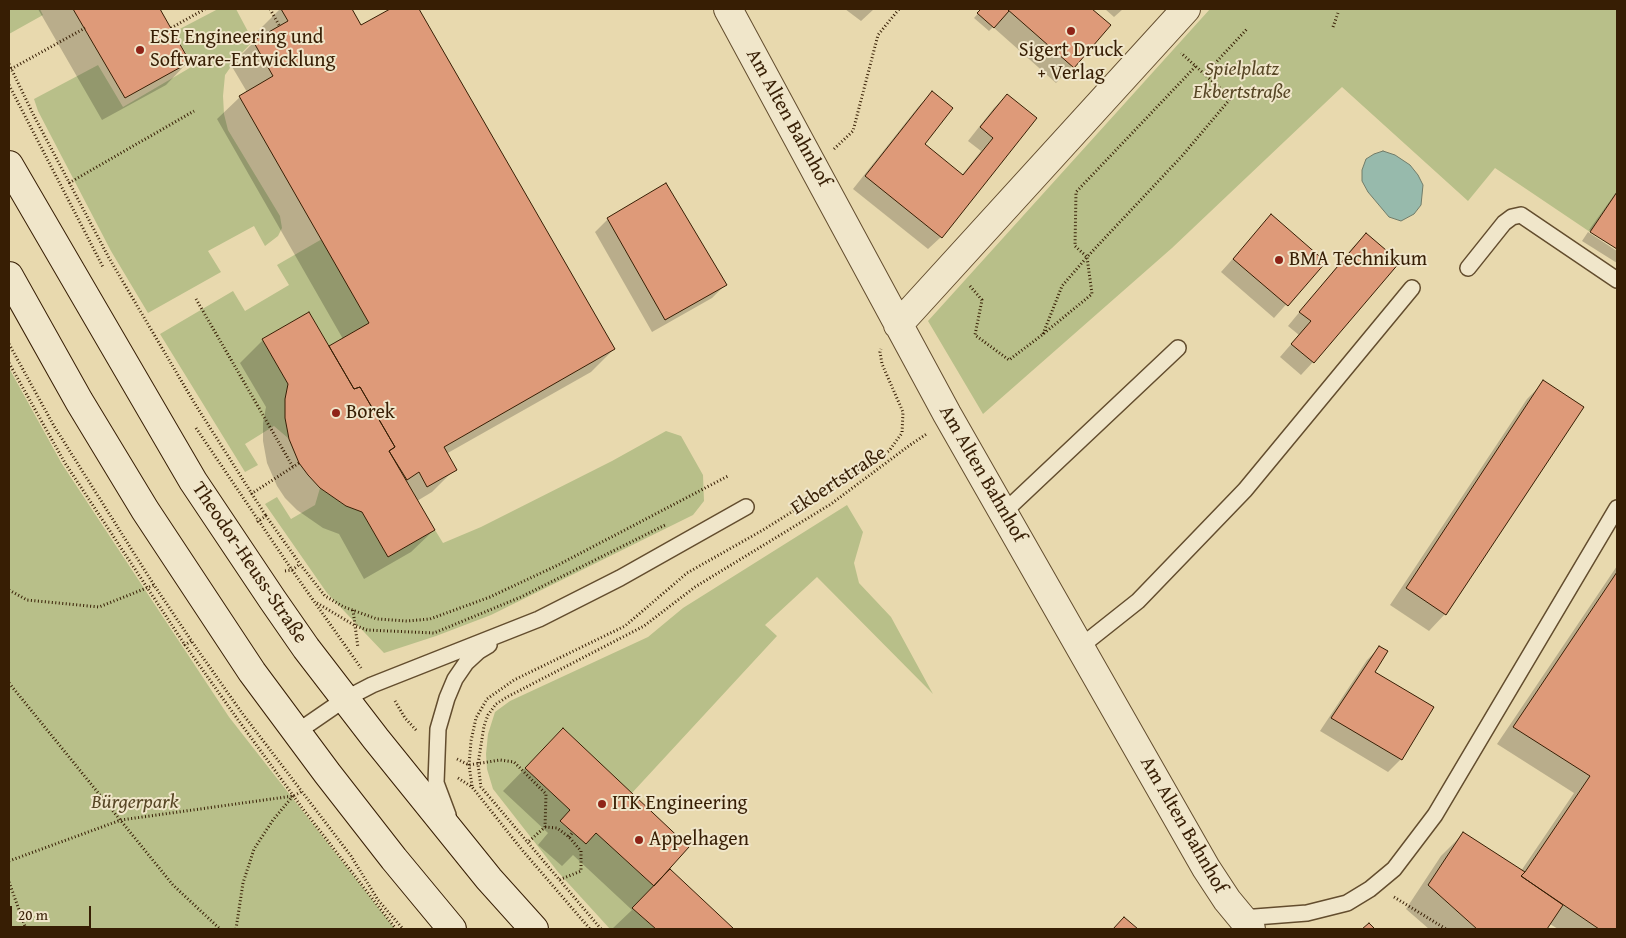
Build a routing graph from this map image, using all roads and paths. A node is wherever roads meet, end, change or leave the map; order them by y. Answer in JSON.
{"nodes":[{"id":1,"x":205,"y":9,"type":"edge"},
{"id":2,"x":270,"y":9,"type":"edge"},
{"id":3,"x":728,"y":9,"type":"edge"},
{"id":4,"x":899,"y":9,"type":"edge"},
{"id":5,"x":1186,"y":9,"type":"edge"},
{"id":6,"x":1338,"y":13,"type":"dead end"},
{"id":7,"x":279,"y":25,"type":"dead end"},
{"id":8,"x":1334,"y":27,"type":"dead end"},
{"id":9,"x":85,"y":28,"type":"dead end"},
{"id":10,"x":171,"y":28,"type":"dead end"},
{"id":11,"x":1247,"y":29,"type":"dead end"},
{"id":12,"x":9,"y":64,"type":"edge"},
{"id":13,"x":1196,"y":66,"type":"dead end"},
{"id":14,"x":11,"y":69,"type":"junction"},
{"id":15,"x":9,"y":85,"type":"edge"},
{"id":16,"x":194,"y":111,"type":"dead end"},
{"id":17,"x":9,"y":165,"type":"edge"},
{"id":18,"x":815,"y":168,"type":"junction"},
{"id":19,"x":69,"y":183,"type":"junction"},
{"id":20,"x":1087,"y":257,"type":"junction"},
{"id":21,"x":953,"y":266,"type":"junction"},
{"id":22,"x":1468,"y":268,"type":"dead end"},
{"id":23,"x":107,"y":275,"type":"dead end"},
{"id":24,"x":9,"y":276,"type":"edge"},
{"id":25,"x":1617,"y":280,"type":"edge"},
{"id":26,"x":1412,"y":288,"type":"dead end"},
{"id":27,"x":196,"y":299,"type":"dead end"},
{"id":28,"x":898,"y":325,"type":"junction"},
{"id":29,"x":1042,"y":336,"type":"junction"},
{"id":30,"x":1178,"y":348,"type":"dead end"},
{"id":31,"x":9,"y":363,"type":"edge"},
{"id":32,"x":950,"y":419,"type":"junction"},
{"id":33,"x":192,"y":422,"type":"dead end"},
{"id":34,"x":299,"y":463,"type":"dead end"},
{"id":35,"x":293,"y":467,"type":"junction"},
{"id":36,"x":728,"y":476,"type":"dead end"},
{"id":37,"x":252,"y":494,"type":"junction"},
{"id":38,"x":746,"y":507,"type":"dead end"},
{"id":39,"x":1617,"y":508,"type":"edge"},
{"id":40,"x":1004,"y":512,"type":"junction"},
{"id":41,"x":266,"y":516,"type":"junction"},
{"id":42,"x":676,"y":520,"type":"dead end"},
{"id":43,"x":259,"y":521,"type":"junction"},
{"id":44,"x":251,"y":526,"type":"dead end"},
{"id":45,"x":300,"y":564,"type":"junction"},
{"id":46,"x":292,"y":570,"type":"junction"},
{"id":47,"x":154,"y":585,"type":"dead end"},
{"id":48,"x":148,"y":588,"type":"junction"},
{"id":49,"x":9,"y":590,"type":"edge"},
{"id":50,"x":314,"y":601,"type":"junction"},
{"id":51,"x":353,"y":610,"type":"junction"},
{"id":52,"x":539,"y":619,"type":"junction"},
{"id":53,"x":354,"y":624,"type":"junction"},
{"id":54,"x":192,"y":641,"type":"dead end"},
{"id":55,"x":185,"y":644,"type":"junction"},
{"id":56,"x":1080,"y":647,"type":"junction"},
{"id":57,"x":358,"y":648,"type":"dead end"},
{"id":58,"x":9,"y":682,"type":"edge"},
{"id":59,"x":372,"y":685,"type":"junction"},
{"id":60,"x":345,"y":700,"type":"junction"},
{"id":61,"x":395,"y":701,"type":"dead end"},
{"id":62,"x":414,"y":729,"type":"junction"},
{"id":63,"x":297,"y":732,"type":"junction"},
{"id":64,"x":407,"y":734,"type":"dead end"},
{"id":65,"x":422,"y":735,"type":"dead end"},
{"id":66,"x":452,"y":756,"type":"dead end"},
{"id":67,"x":478,"y":764,"type":"junction"},
{"id":68,"x":469,"y":765,"type":"junction"},
{"id":69,"x":301,"y":792,"type":"dead end"},
{"id":70,"x":293,"y":796,"type":"junction"},
{"id":71,"x":310,"y":804,"type":"dead end"},
{"id":72,"x":303,"y":809,"type":"junction"},
{"id":73,"x":121,"y":820,"type":"junction"},
{"id":74,"x":545,"y":826,"type":"junction"},
{"id":75,"x":573,"y":832,"type":"dead end"},
{"id":76,"x":569,"y":837,"type":"junction"},
{"id":77,"x":528,"y":843,"type":"junction"},
{"id":78,"x":9,"y":861,"type":"edge"},
{"id":79,"x":490,"y":879,"type":"junction"},
{"id":80,"x":559,"y":880,"type":"junction"},
{"id":81,"x":9,"y":882,"type":"edge"},
{"id":82,"x":1378,"y":882,"type":"junction"},
{"id":83,"x":1246,"y":924,"type":"edge"},
{"id":84,"x":26,"y":929,"type":"edge"},
{"id":85,"x":220,"y":929,"type":"edge"},
{"id":86,"x":236,"y":929,"type":"edge"},
{"id":87,"x":396,"y":929,"type":"edge"},
{"id":88,"x":452,"y":929,"type":"edge"},
{"id":89,"x":534,"y":929,"type":"edge"},
{"id":90,"x":590,"y":929,"type":"edge"},
{"id":91,"x":601,"y":929,"type":"edge"},
{"id":92,"x":1446,"y":929,"type":"edge"}],
"edges":[{"from":1,"to":10,"type":"path"},
{"from":2,"to":7,"type":"path"},
{"from":3,"to":18,"type":"main road","name":"Am Alten Bahnhof"},
{"from":4,"to":18,"type":"path"},
{"from":5,"to":21,"type":"main road"},
{"from":6,"to":8,"type":"path"},
{"from":9,"to":14,"type":"path"},
{"from":11,"to":20,"type":"path"},
{"from":12,"to":14,"type":"path"},
{"from":13,"to":20,"type":"path"},
{"from":14,"to":19,"type":"path"},
{"from":15,"to":23,"type":"path"},
{"from":16,"to":19,"type":"path"},
{"from":17,"to":60,"type":"main road","name":"Theodor-Heuss-Straße"},
{"from":18,"to":28,"type":"main road","name":"Am Alten Bahnhof"},
{"from":19,"to":37,"type":"path"},
{"from":20,"to":29,"type":"path"},
{"from":20,"to":29,"type":"path"},
{"from":21,"to":28,"type":"main road"},
{"from":21,"to":29,"type":"path"},
{"from":22,"to":25,"type":"lane"},
{"from":24,"to":63,"type":"main road"},
{"from":26,"to":56,"type":"lane"},
{"from":27,"to":35,"type":"path"},
{"from":28,"to":32,"type":"main road","name":"Am Alten Bahnhof"},
{"from":28,"to":68,"type":"path","name":"Ekbertstraße"},
{"from":30,"to":40,"type":"lane"},
{"from":31,"to":48,"type":"path"},
{"from":32,"to":40,"type":"main road","name":"Am Alten Bahnhof"},
{"from":32,"to":67,"type":"path"},
{"from":33,"to":43,"type":"path"},
{"from":34,"to":35,"type":"path"},
{"from":35,"to":37,"type":"path"},
{"from":36,"to":51,"type":"path"},
{"from":37,"to":41,"type":"path"},
{"from":38,"to":52,"type":"lane"},
{"from":39,"to":82,"type":"lane"},
{"from":40,"to":56,"type":"main road","name":"Am Alten Bahnhof"},
{"from":41,"to":43,"type":"path"},
{"from":41,"to":45,"type":"path"},
{"from":42,"to":53,"type":"path"},
{"from":43,"to":44,"type":"path"},
{"from":43,"to":46,"type":"path"},
{"from":45,"to":46,"type":"path"},
{"from":45,"to":51,"type":"path"},
{"from":46,"to":50,"type":"path"},
{"from":47,"to":48,"type":"path"},
{"from":48,"to":49,"type":"path"},
{"from":48,"to":55,"type":"path"},
{"from":50,"to":53,"type":"path"},
{"from":50,"to":59,"type":"path"},
{"from":51,"to":53,"type":"path"},
{"from":52,"to":59,"type":"lane"},
{"from":52,"to":79,"type":"lane"},
{"from":53,"to":57,"type":"path"},
{"from":54,"to":55,"type":"path"},
{"from":55,"to":70,"type":"path"},
{"from":56,"to":83,"type":"main road","name":"Am Alten Bahnhof"},
{"from":58,"to":73,"type":"path"},
{"from":59,"to":60,"type":"lane"},
{"from":60,"to":63,"type":"lane"},
{"from":60,"to":79,"type":"main road","name":"Theodor-Heuss-Straße"},
{"from":61,"to":62,"type":"path"},
{"from":62,"to":64,"type":"path"},
{"from":62,"to":65,"type":"path"},
{"from":63,"to":88,"type":"main road"},
{"from":66,"to":68,"type":"path"},
{"from":67,"to":68,"type":"path"},
{"from":67,"to":74,"type":"path"},
{"from":67,"to":77,"type":"path"},
{"from":68,"to":90,"type":"path","name":"Ekbertstraße"},
{"from":69,"to":70,"type":"path"},
{"from":70,"to":72,"type":"path"},
{"from":70,"to":73,"type":"path"},
{"from":70,"to":86,"type":"path"},
{"from":71,"to":72,"type":"path"},
{"from":72,"to":87,"type":"path"},
{"from":73,"to":78,"type":"path"},
{"from":73,"to":85,"type":"path"},
{"from":74,"to":76,"type":"path"},
{"from":74,"to":77,"type":"path"},
{"from":75,"to":76,"type":"path"},
{"from":76,"to":80,"type":"path"},
{"from":77,"to":80,"type":"path"},
{"from":79,"to":89,"type":"main road","name":"Theodor-Heuss-Straße"},
{"from":80,"to":91,"type":"path"},
{"from":81,"to":84,"type":"path"},
{"from":82,"to":83,"type":"lane"},
{"from":82,"to":92,"type":"path"}]}
